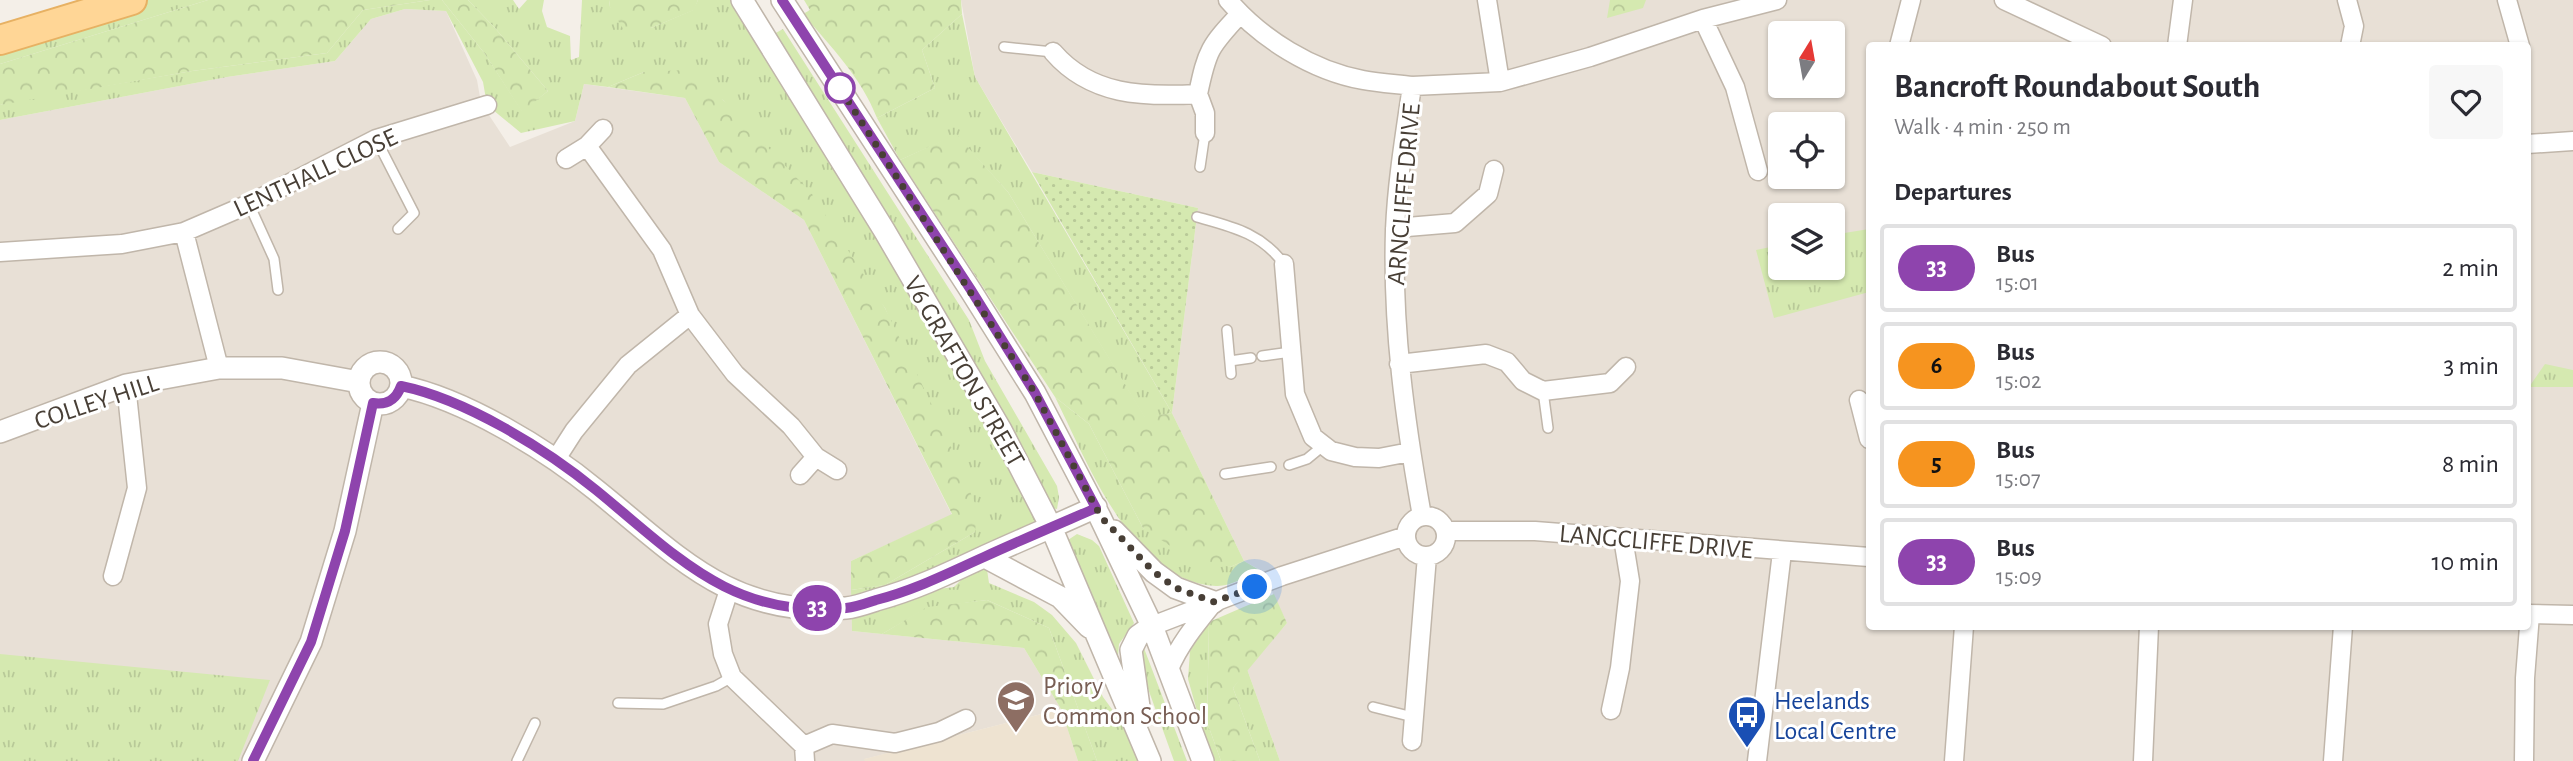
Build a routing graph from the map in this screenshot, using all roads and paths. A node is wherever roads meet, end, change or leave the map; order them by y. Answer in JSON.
{"nodes":[{"id":1,"x":132,"y":0,"type":"edge"},
{"id":2,"x":742,"y":0,"type":"edge"},
{"id":3,"x":1487,"y":0,"type":"edge"},
{"id":4,"x":1777,"y":0,"type":"edge"},
{"id":5,"x":1911,"y":0,"type":"edge"},
{"id":6,"x":2004,"y":0,"type":"edge"},
{"id":7,"x":2183,"y":0,"type":"edge"},
{"id":8,"x":2347,"y":0,"type":"edge"},
{"id":9,"x":2507,"y":0,"type":"edge"},
{"id":10,"x":1234,"y":7,"type":"edge"},
{"id":11,"x":788,"y":8,"type":"edge"},
{"id":12,"x":1703,"y":19,"type":"junction"},
{"id":13,"x":0,"y":40,"type":"edge"},
{"id":14,"x":1900,"y":42,"type":"edge"},
{"id":15,"x":2090,"y":42,"type":"edge"},
{"id":16,"x":2178,"y":42,"type":"edge"},
{"id":17,"x":2351,"y":42,"type":"edge"},
{"id":18,"x":2519,"y":42,"type":"edge"},
{"id":19,"x":1004,"y":47,"type":"dead end"},
{"id":20,"x":1052,"y":51,"type":"joint"},
{"id":21,"x":1500,"y":82,"type":"junction"},
{"id":22,"x":1412,"y":86,"type":"junction"},
{"id":23,"x":1198,"y":93,"type":"junction"},
{"id":24,"x":487,"y":106,"type":"dead end"},
{"id":25,"x":603,"y":129,"type":"dead end"},
{"id":26,"x":1205,"y":133,"type":"joint"},
{"id":27,"x":376,"y":139,"type":"junction"},
{"id":28,"x":2573,"y":141,"type":"edge"},
{"id":29,"x":2531,"y":144,"type":"edge"},
{"id":30,"x":587,"y":146,"type":"junction"},
{"id":31,"x":566,"y":159,"type":"dead end"},
{"id":32,"x":1200,"y":167,"type":"dead end"},
{"id":33,"x":1494,"y":170,"type":"dead end"},
{"id":34,"x":1758,"y":171,"type":"dead end"},
{"id":35,"x":249,"y":204,"type":"junction"},
{"id":36,"x":1197,"y":217,"type":"dead end"},
{"id":37,"x":1395,"y":228,"type":"junction"},
{"id":38,"x":398,"y":229,"type":"dead end"},
{"id":39,"x":184,"y":232,"type":"junction"},
{"id":40,"x":0,"y":252,"type":"edge"},
{"id":41,"x":1284,"y":264,"type":"joint"},
{"id":42,"x":278,"y":290,"type":"dead end"},
{"id":43,"x":690,"y":315,"type":"junction"},
{"id":44,"x":1227,"y":330,"type":"dead end"},
{"id":45,"x":1292,"y":352,"type":"junction"},
{"id":46,"x":1262,"y":356,"type":"dead end"},
{"id":47,"x":1251,"y":358,"type":"dead end"},
{"id":48,"x":1230,"y":361,"type":"junction"},
{"id":49,"x":1399,"y":365,"type":"junction"},
{"id":50,"x":219,"y":368,"type":"junction"},
{"id":51,"x":1626,"y":368,"type":"dead end"},
{"id":52,"x":1231,"y":374,"type":"dead end"},
{"id":53,"x":359,"y":382,"type":"junction"},
{"id":54,"x":126,"y":385,"type":"junction"},
{"id":55,"x":401,"y":386,"type":"junction"},
{"id":56,"x":1543,"y":391,"type":"junction"},
{"id":57,"x":1859,"y":400,"type":"dead end"},
{"id":58,"x":373,"y":403,"type":"junction"},
{"id":59,"x":1866,"y":427,"type":"edge"},
{"id":60,"x":1548,"y":428,"type":"dead end"},
{"id":61,"x":0,"y":432,"type":"edge"},
{"id":62,"x":1324,"y":445,"type":"junction"},
{"id":63,"x":1410,"y":452,"type":"junction"},
{"id":64,"x":816,"y":457,"type":"junction"},
{"id":65,"x":556,"y":459,"type":"junction"},
{"id":66,"x":1289,"y":465,"type":"dead end"},
{"id":67,"x":1270,"y":467,"type":"dead end"},
{"id":68,"x":837,"y":470,"type":"dead end"},
{"id":69,"x":1225,"y":474,"type":"dead end"},
{"id":70,"x":800,"y":475,"type":"dead end"},
{"id":71,"x":1098,"y":512,"type":"junction"},
{"id":72,"x":1422,"y":516,"type":"junction"},
{"id":73,"x":1051,"y":527,"type":"junction"},
{"id":74,"x":1446,"y":531,"type":"junction"},
{"id":75,"x":1406,"y":536,"type":"junction"},
{"id":76,"x":1623,"y":538,"type":"junction"},
{"id":77,"x":1782,"y":552,"type":"junction"},
{"id":78,"x":1866,"y":554,"type":"edge"},
{"id":79,"x":985,"y":556,"type":"junction"},
{"id":80,"x":1427,"y":556,"type":"junction"},
{"id":81,"x":113,"y":576,"type":"dead end"},
{"id":82,"x":729,"y":590,"type":"junction"},
{"id":83,"x":1214,"y":602,"type":"junction"},
{"id":84,"x":2531,"y":614,"type":"edge"},
{"id":85,"x":2573,"y":615,"type":"edge"},
{"id":86,"x":1152,"y":626,"type":"junction"},
{"id":87,"x":1964,"y":630,"type":"edge"},
{"id":88,"x":2149,"y":630,"type":"edge"},
{"id":89,"x":2343,"y":630,"type":"edge"},
{"id":90,"x":2528,"y":630,"type":"edge"},
{"id":91,"x":1099,"y":639,"type":"junction"},
{"id":92,"x":1169,"y":668,"type":"junction"},
{"id":93,"x":733,"y":677,"type":"junction"},
{"id":94,"x":618,"y":703,"type":"dead end"},
{"id":95,"x":1373,"y":707,"type":"dead end"},
{"id":96,"x":1611,"y":710,"type":"dead end"},
{"id":97,"x":1413,"y":717,"type":"junction"},
{"id":98,"x":965,"y":719,"type":"dead end"},
{"id":99,"x":535,"y":723,"type":"dead end"},
{"id":100,"x":1412,"y":741,"type":"dead end"},
{"id":101,"x":805,"y":754,"type":"edge"},
{"id":102,"x":1149,"y":759,"type":"edge"},
{"id":103,"x":253,"y":761,"type":"edge"},
{"id":104,"x":517,"y":761,"type":"edge"},
{"id":105,"x":1203,"y":761,"type":"edge"},
{"id":106,"x":1758,"y":761,"type":"edge"},
{"id":107,"x":1954,"y":761,"type":"edge"},
{"id":108,"x":2143,"y":761,"type":"edge"},
{"id":109,"x":2333,"y":761,"type":"edge"},
{"id":110,"x":2524,"y":761,"type":"edge"}],
"edges":[{"from":1,"to":13,"type":"main road"},
{"from":2,"to":73,"type":"street","name":"V6 GRAFTON STREET"},
{"from":3,"to":21,"type":"street"},
{"from":4,"to":12,"type":"street","name":"ARNCLIFFE DRIVE"},
{"from":5,"to":14,"type":"street"},
{"from":6,"to":15,"type":"street"},
{"from":7,"to":16,"type":"street"},
{"from":8,"to":17,"type":"street"},
{"from":9,"to":18,"type":"street"},
{"from":10,"to":22,"type":"street"},
{"from":10,"to":23,"type":"street"},
{"from":11,"to":71,"type":"street","name":"V6 GRAFTON STREET"},
{"from":12,"to":21,"type":"street","name":"ARNCLIFFE DRIVE"},
{"from":12,"to":34,"type":"street"},
{"from":19,"to":20,"type":"lane"},
{"from":20,"to":23,"type":"street"},
{"from":21,"to":22,"type":"street","name":"ARNCLIFFE DRIVE"},
{"from":22,"to":37,"type":"street","name":"ARNCLIFFE DRIVE"},
{"from":23,"to":26,"type":"street"},
{"from":24,"to":27,"type":"street","name":"LENTHALL CLOSE"},
{"from":25,"to":30,"type":"street"},
{"from":26,"to":32,"type":"lane"},
{"from":27,"to":35,"type":"street","name":"LENTHALL CLOSE"},
{"from":27,"to":38,"type":"lane"},
{"from":28,"to":29,"type":"street"},
{"from":30,"to":31,"type":"street"},
{"from":30,"to":43,"type":"street"},
{"from":33,"to":37,"type":"street"},
{"from":35,"to":39,"type":"street","name":"LENTHALL CLOSE"},
{"from":35,"to":42,"type":"lane"},
{"from":36,"to":41,"type":"lane"},
{"from":37,"to":49,"type":"street","name":"ARNCLIFFE DRIVE"},
{"from":39,"to":40,"type":"street","name":"LENTHALL CLOSE"},
{"from":39,"to":50,"type":"street"},
{"from":41,"to":45,"type":"street"},
{"from":43,"to":64,"type":"street"},
{"from":43,"to":65,"type":"street"},
{"from":44,"to":48,"type":"lane"},
{"from":45,"to":46,"type":"lane"},
{"from":45,"to":62,"type":"street"},
{"from":47,"to":48,"type":"lane"},
{"from":48,"to":52,"type":"lane"},
{"from":49,"to":56,"type":"street"},
{"from":49,"to":63,"type":"street","name":"ARNCLIFFE DRIVE"},
{"from":50,"to":53,"type":"street","name":"COLLEY HILL"},
{"from":50,"to":54,"type":"street","name":"COLLEY HILL"},
{"from":51,"to":56,"type":"street"},
{"from":53,"to":55,"type":"street"},
{"from":53,"to":58,"type":"street"},
{"from":54,"to":61,"type":"street","name":"COLLEY HILL"},
{"from":54,"to":81,"type":"street"},
{"from":55,"to":58,"type":"street"},
{"from":55,"to":65,"type":"street"},
{"from":56,"to":60,"type":"lane"},
{"from":57,"to":59,"type":"street"},
{"from":58,"to":103,"type":"street"},
{"from":62,"to":63,"type":"street"},
{"from":62,"to":66,"type":"lane"},
{"from":63,"to":72,"type":"street","name":"ARNCLIFFE DRIVE"},
{"from":64,"to":68,"type":"street"},
{"from":64,"to":70,"type":"street"},
{"from":65,"to":82,"type":"street"},
{"from":67,"to":69,"type":"lane"},
{"from":71,"to":73,"type":"street"},
{"from":71,"to":83,"type":"street"},
{"from":71,"to":86,"type":"street","name":"V6 GRAFTON STREET"},
{"from":72,"to":74,"type":"street"},
{"from":72,"to":75,"type":"street"},
{"from":73,"to":79,"type":"street"},
{"from":73,"to":91,"type":"street","name":"V6 GRAFTON STREET"},
{"from":74,"to":76,"type":"street","name":"LANGCLIFFE DRIVE"},
{"from":74,"to":80,"type":"street"},
{"from":75,"to":80,"type":"street"},
{"from":75,"to":83,"type":"street"},
{"from":76,"to":77,"type":"street","name":"LANGCLIFFE DRIVE"},
{"from":76,"to":96,"type":"street"},
{"from":77,"to":78,"type":"street","name":"LANGCLIFFE DRIVE"},
{"from":77,"to":106,"type":"street"},
{"from":79,"to":82,"type":"street"},
{"from":79,"to":91,"type":"street"},
{"from":80,"to":97,"type":"street"},
{"from":82,"to":93,"type":"street"},
{"from":83,"to":86,"type":"street"},
{"from":83,"to":92,"type":"street"},
{"from":84,"to":85,"type":"street"},
{"from":86,"to":92,"type":"street","name":"V6 GRAFTON STREET"},
{"from":86,"to":102,"type":"street"},
{"from":87,"to":107,"type":"street"},
{"from":88,"to":108,"type":"street"},
{"from":89,"to":109,"type":"street"},
{"from":90,"to":110,"type":"street"},
{"from":91,"to":102,"type":"street","name":"V6 GRAFTON STREET"},
{"from":92,"to":105,"type":"street","name":"V6 GRAFTON STREET"},
{"from":93,"to":94,"type":"lane"},
{"from":93,"to":101,"type":"street"},
{"from":95,"to":97,"type":"lane"},
{"from":97,"to":100,"type":"street"},
{"from":98,"to":101,"type":"street"},
{"from":99,"to":104,"type":"lane"}]}
